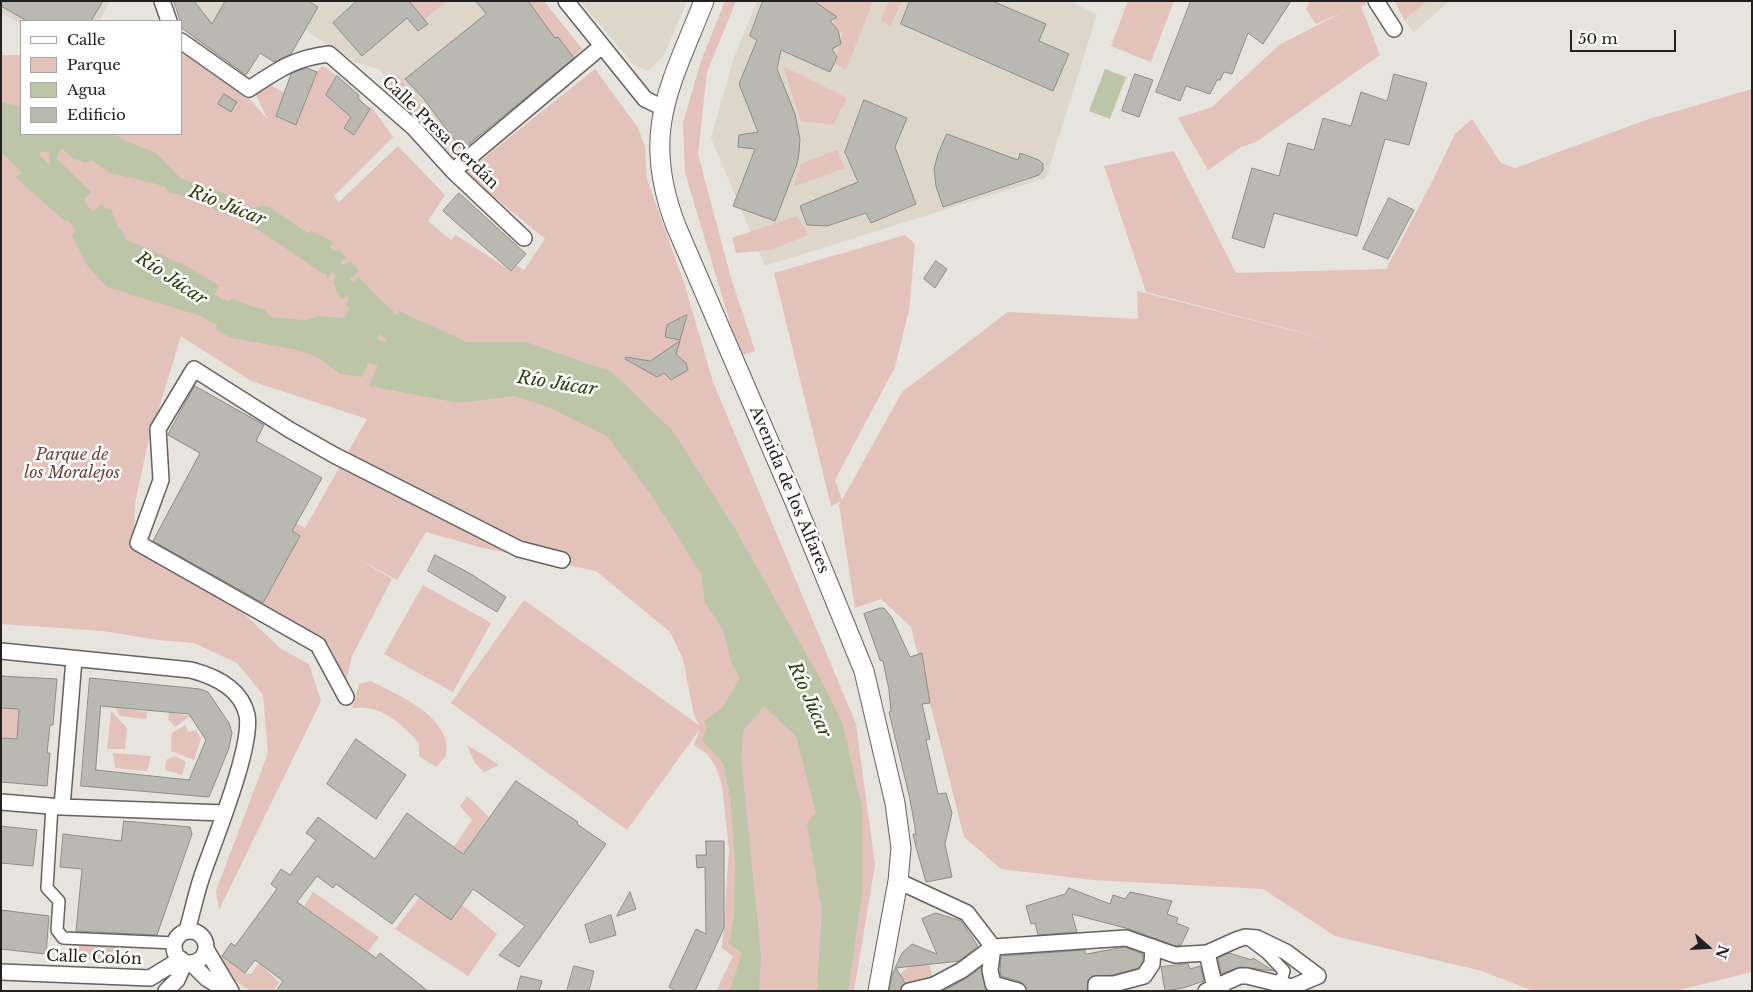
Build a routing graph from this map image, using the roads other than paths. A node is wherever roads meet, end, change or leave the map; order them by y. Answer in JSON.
{"nodes":[{"id":1,"x":162,"y":1,"type":"edge"},
{"id":2,"x":566,"y":1,"type":"edge"},
{"id":3,"x":704,"y":1,"type":"edge"},
{"id":4,"x":1376,"y":1,"type":"edge"},
{"id":5,"x":169,"y":20,"type":"edge"},
{"id":6,"x":1394,"y":29,"type":"dead end"},
{"id":7,"x":182,"y":42,"type":"edge"},
{"id":8,"x":602,"y":46,"type":"junction"},
{"id":9,"x":663,"y":108,"type":"junction"},
{"id":10,"x":453,"y":171,"type":"junction"},
{"id":11,"x":524,"y":238,"type":"dead end"},
{"id":12,"x":562,"y":560,"type":"dead end"},
{"id":13,"x":1,"y":651,"type":"edge"},
{"id":14,"x":74,"y":659,"type":"junction"},
{"id":15,"x":346,"y":697,"type":"dead end"},
{"id":16,"x":1,"y":802,"type":"edge"},
{"id":17,"x":57,"y":807,"type":"junction"},
{"id":18,"x":224,"y":813,"type":"junction"},
{"id":19,"x":898,"y":881,"type":"junction"},
{"id":20,"x":187,"y":931,"type":"junction"},
{"id":21,"x":1245,"y":937,"type":"junction"},
{"id":22,"x":175,"y":943,"type":"junction"},
{"id":23,"x":993,"y":947,"type":"junction"},
{"id":24,"x":1153,"y":947,"type":"junction"},
{"id":25,"x":206,"y":949,"type":"junction"},
{"id":26,"x":1206,"y":953,"type":"junction"},
{"id":27,"x":185,"y":961,"type":"junction"},
{"id":28,"x":1,"y":972,"type":"edge"},
{"id":29,"x":1288,"y":987,"type":"edge"},
{"id":30,"x":1214,"y":990,"type":"edge"},
{"id":31,"x":166,"y":991,"type":"edge"},
{"id":32,"x":227,"y":991,"type":"edge"},
{"id":33,"x":231,"y":991,"type":"edge"},
{"id":34,"x":878,"y":991,"type":"edge"},
{"id":35,"x":909,"y":991,"type":"edge"},
{"id":36,"x":1018,"y":991,"type":"edge"},
{"id":37,"x":1096,"y":991,"type":"edge"}],
"edges":[{"from":1,"to":5,"type":"street"},
{"from":2,"to":8,"type":"street"},
{"from":3,"to":9,"type":"street","name":"Avenida de los Alfares"},
{"from":4,"to":6,"type":"street"},
{"from":7,"to":10,"type":"street","name":"Calle Presa Cerdán"},
{"from":8,"to":9,"type":"street"},
{"from":8,"to":10,"type":"street"},
{"from":9,"to":19,"type":"street","name":"Avenida de los Alfares"},
{"from":10,"to":11,"type":"street","name":"Calle Presa Cerdán"},
{"from":12,"to":15,"type":"street"},
{"from":13,"to":14,"type":"street"},
{"from":14,"to":17,"type":"street"},
{"from":14,"to":18,"type":"street"},
{"from":16,"to":17,"type":"street"},
{"from":17,"to":18,"type":"street"},
{"from":17,"to":22,"type":"street"},
{"from":18,"to":20,"type":"street"},
{"from":19,"to":23,"type":"street"},
{"from":19,"to":34,"type":"street","name":"Avenida de los Alfares"},
{"from":20,"to":22,"type":"street"},
{"from":20,"to":25,"type":"street"},
{"from":21,"to":26,"type":"street"},
{"from":21,"to":29,"type":"street"},
{"from":21,"to":29,"type":"street"},
{"from":22,"to":27,"type":"street"},
{"from":23,"to":24,"type":"street"},
{"from":23,"to":35,"type":"street"},
{"from":23,"to":36,"type":"street"},
{"from":24,"to":26,"type":"street"},
{"from":24,"to":37,"type":"street"},
{"from":25,"to":27,"type":"street"},
{"from":25,"to":33,"type":"street"},
{"from":26,"to":30,"type":"street"},
{"from":27,"to":28,"type":"street","name":"Calle Colón"},
{"from":27,"to":31,"type":"street"},
{"from":27,"to":32,"type":"street"},
{"from":29,"to":30,"type":"street"}]}
